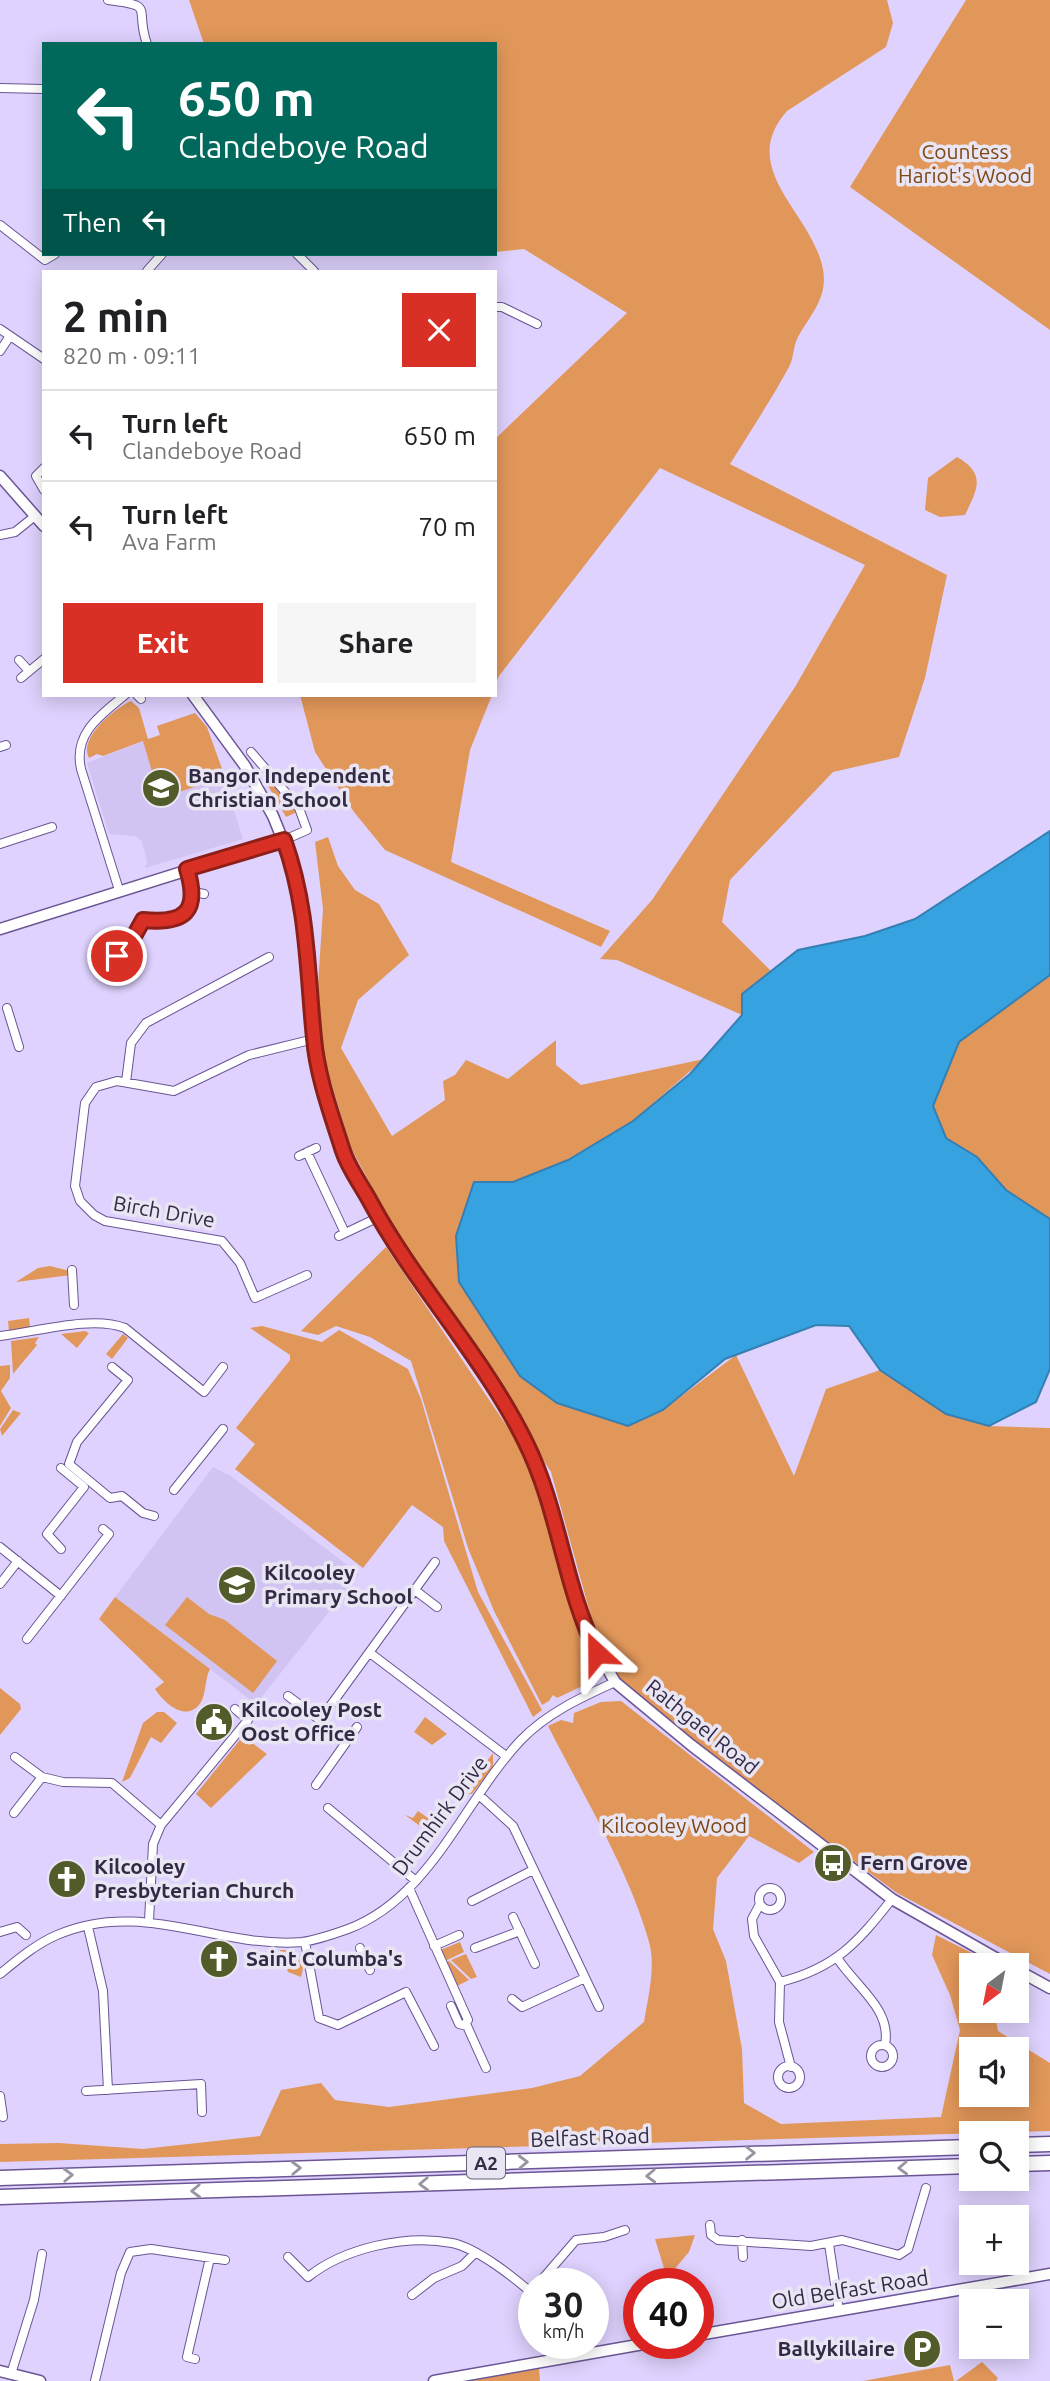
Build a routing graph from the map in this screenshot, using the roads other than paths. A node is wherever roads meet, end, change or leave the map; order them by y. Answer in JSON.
{"nodes":[{"id":1,"x":108,"y":0,"type":"edge"},
{"id":2,"x":147,"y":42,"type":"edge"},
{"id":3,"x":0,"y":88,"type":"edge"},
{"id":4,"x":42,"y":89,"type":"edge"},
{"id":5,"x":0,"y":225,"type":"edge"},
{"id":6,"x":52,"y":256,"type":"edge"},
{"id":7,"x":160,"y":256,"type":"edge"},
{"id":8,"x":299,"y":256,"type":"edge"},
{"id":9,"x":149,"y":270,"type":"edge"},
{"id":10,"x":313,"y":270,"type":"edge"},
{"id":11,"x":497,"y":307,"type":"edge"},
{"id":12,"x":537,"y":324,"type":"dead end"},
{"id":13,"x":0,"y":329,"type":"edge"},
{"id":14,"x":10,"y":336,"type":"junction"},
{"id":15,"x":0,"y":351,"type":"edge"},
{"id":16,"x":42,"y":358,"type":"edge"},
{"id":17,"x":42,"y":470,"type":"edge"},
{"id":18,"x":0,"y":477,"type":"edge"},
{"id":19,"x":42,"y":487,"type":"edge"},
{"id":20,"x":35,"y":516,"type":"junction"},
{"id":21,"x":42,"y":524,"type":"edge"},
{"id":22,"x":0,"y":536,"type":"edge"},
{"id":23,"x":19,"y":660,"type":"dead end"},
{"id":24,"x":42,"y":661,"type":"edge"},
{"id":25,"x":29,"y":671,"type":"junction"},
{"id":26,"x":21,"y":678,"type":"dead end"},
{"id":27,"x":123,"y":697,"type":"edge"},
{"id":28,"x":194,"y":697,"type":"edge"},
{"id":29,"x":251,"y":752,"type":"dead end"},
{"id":30,"x":52,"y":827,"type":"dead end"},
{"id":31,"x":284,"y":840,"type":"junction"},
{"id":32,"x":0,"y":844,"type":"edge"},
{"id":33,"x":187,"y":869,"type":"junction"},
{"id":34,"x":120,"y":890,"type":"junction"},
{"id":35,"x":194,"y":892,"type":"junction"},
{"id":36,"x":204,"y":894,"type":"dead end"},
{"id":37,"x":0,"y":929,"type":"edge"},
{"id":38,"x":254,"y":952,"type":"dead end"},
{"id":39,"x":269,"y":957,"type":"dead end"},
{"id":40,"x":258,"y":962,"type":"junction"},
{"id":41,"x":114,"y":980,"type":"dead end"},
{"id":42,"x":7,"y":1008,"type":"dead end"},
{"id":43,"x":314,"y":1039,"type":"junction"},
{"id":44,"x":19,"y":1047,"type":"dead end"},
{"id":45,"x":126,"y":1082,"type":"junction"},
{"id":46,"x":316,"y":1148,"type":"dead end"},
{"id":47,"x":379,"y":1217,"type":"junction"},
{"id":48,"x":72,"y":1270,"type":"dead end"},
{"id":49,"x":307,"y":1275,"type":"dead end"},
{"id":50,"x":74,"y":1305,"type":"dead end"},
{"id":51,"x":0,"y":1336,"type":"edge"},
{"id":52,"x":112,"y":1367,"type":"dead end"},
{"id":53,"x":223,"y":1367,"type":"dead end"},
{"id":54,"x":223,"y":1429,"type":"dead end"},
{"id":55,"x":61,"y":1468,"type":"dead end"},
{"id":56,"x":174,"y":1490,"type":"dead end"},
{"id":57,"x":154,"y":1516,"type":"dead end"},
{"id":58,"x":103,"y":1529,"type":"dead end"},
{"id":59,"x":0,"y":1547,"type":"edge"},
{"id":60,"x":61,"y":1549,"type":"dead end"},
{"id":61,"x":18,"y":1561,"type":"junction"},
{"id":62,"x":435,"y":1562,"type":"dead end"},
{"id":63,"x":0,"y":1584,"type":"edge"},
{"id":64,"x":416,"y":1591,"type":"junction"},
{"id":65,"x":61,"y":1596,"type":"junction"},
{"id":66,"x":437,"y":1607,"type":"dead end"},
{"id":67,"x":27,"y":1639,"type":"dead end"},
{"id":68,"x":370,"y":1653,"type":"junction"},
{"id":69,"x":615,"y":1682,"type":"junction"},
{"id":70,"x":288,"y":1696,"type":"dead end"},
{"id":71,"x":235,"y":1709,"type":"dead end"},
{"id":72,"x":357,"y":1727,"type":"dead end"},
{"id":73,"x":506,"y":1756,"type":"junction"},
{"id":74,"x":15,"y":1757,"type":"dead end"},
{"id":75,"x":41,"y":1777,"type":"junction"},
{"id":76,"x":316,"y":1785,"type":"dead end"},
{"id":77,"x":478,"y":1796,"type":"junction"},
{"id":78,"x":328,"y":1808,"type":"dead end"},
{"id":79,"x":14,"y":1813,"type":"dead end"},
{"id":80,"x":161,"y":1825,"type":"junction"},
{"id":81,"x":533,"y":1870,"type":"junction"},
{"id":82,"x":412,"y":1884,"type":"junction"},
{"id":83,"x":892,"y":1899,"type":"junction"},
{"id":84,"x":471,"y":1901,"type":"dead end"},
{"id":85,"x":760,"y":1903,"type":"dead end"},
{"id":86,"x":513,"y":1917,"type":"dead end"},
{"id":87,"x":149,"y":1921,"type":"junction"},
{"id":88,"x":88,"y":1927,"type":"junction"},
{"id":89,"x":520,"y":1931,"type":"junction"},
{"id":90,"x":0,"y":1932,"type":"edge"},
{"id":91,"x":26,"y":1935,"type":"dead end"},
{"id":92,"x":459,"y":1935,"type":"dead end"},
{"id":93,"x":305,"y":1941,"type":"junction"},
{"id":94,"x":434,"y":1946,"type":"junction"},
{"id":95,"x":360,"y":1948,"type":"dead end"},
{"id":96,"x":475,"y":1948,"type":"dead end"},
{"id":97,"x":987,"y":1953,"type":"edge"},
{"id":98,"x":838,"y":1959,"type":"junction"},
{"id":99,"x":536,"y":1964,"type":"dead end"},
{"id":100,"x":370,"y":1970,"type":"dead end"},
{"id":101,"x":0,"y":1974,"type":"edge"},
{"id":102,"x":1029,"y":1977,"type":"edge"},
{"id":103,"x":585,"y":1978,"type":"junction"},
{"id":104,"x":780,"y":1982,"type":"junction"},
{"id":105,"x":1050,"y":1988,"type":"edge"},
{"id":106,"x":512,"y":1999,"type":"dead end"},
{"id":107,"x":451,"y":2006,"type":"dead end"},
{"id":108,"x":599,"y":2007,"type":"dead end"},
{"id":109,"x":464,"y":2025,"type":"junction"},
{"id":110,"x":885,"y":2045,"type":"dead end"},
{"id":111,"x":434,"y":2046,"type":"dead end"},
{"id":112,"x":791,"y":2067,"type":"dead end"},
{"id":113,"x":486,"y":2068,"type":"dead end"},
{"id":114,"x":108,"y":2090,"type":"junction"},
{"id":115,"x":86,"y":2091,"type":"dead end"},
{"id":116,"x":0,"y":2096,"type":"edge"},
{"id":117,"x":202,"y":2112,"type":"dead end"},
{"id":118,"x":3,"y":2117,"type":"dead end"},
{"id":119,"x":1050,"y":2144,"type":"edge"},
{"id":120,"x":1029,"y":2145,"type":"edge"},
{"id":121,"x":959,"y":2147,"type":"edge"},
{"id":122,"x":1050,"y":2163,"type":"edge"},
{"id":123,"x":1029,"y":2164,"type":"edge"},
{"id":124,"x":959,"y":2166,"type":"edge"},
{"id":125,"x":0,"y":2178,"type":"edge"},
{"id":126,"x":926,"y":2188,"type":"dead end"},
{"id":127,"x":0,"y":2197,"type":"edge"},
{"id":128,"x":710,"y":2225,"type":"dead end"},
{"id":129,"x":625,"y":2230,"type":"dead end"},
{"id":130,"x":742,"y":2240,"type":"junction"},
{"id":131,"x":829,"y":2244,"type":"junction"},
{"id":132,"x":42,"y":2252,"type":"dead end"},
{"id":133,"x":474,"y":2254,"type":"junction"},
{"id":134,"x":288,"y":2257,"type":"dead end"},
{"id":135,"x":743,"y":2257,"type":"dead end"},
{"id":136,"x":210,"y":2258,"type":"junction"},
{"id":137,"x":225,"y":2260,"type":"dead end"},
{"id":138,"x":552,"y":2268,"type":"edge"},
{"id":139,"x":1050,"y":2274,"type":"edge"},
{"id":140,"x":518,"y":2282,"type":"edge"},
{"id":141,"x":412,"y":2295,"type":"dead end"},
{"id":142,"x":839,"y":2311,"type":"junction"},
{"id":143,"x":714,"y":2332,"type":"edge"},
{"id":144,"x":195,"y":2359,"type":"dead end"},
{"id":145,"x":560,"y":2359,"type":"edge"},
{"id":146,"x":6,"y":2372,"type":"edge"},
{"id":147,"x":40,"y":2381,"type":"edge"},
{"id":148,"x":95,"y":2381,"type":"edge"},
{"id":149,"x":436,"y":2381,"type":"edge"}],
"edges":[{"from":1,"to":2,"type":"street"},
{"from":3,"to":4,"type":"street"},
{"from":5,"to":6,"type":"street"},
{"from":7,"to":9,"type":"street"},
{"from":8,"to":10,"type":"street"},
{"from":11,"to":12,"type":"street"},
{"from":13,"to":14,"type":"street"},
{"from":14,"to":15,"type":"street"},
{"from":14,"to":16,"type":"street"},
{"from":17,"to":19,"type":"street"},
{"from":18,"to":20,"type":"street"},
{"from":20,"to":21,"type":"street"},
{"from":20,"to":22,"type":"street"},
{"from":23,"to":25,"type":"street"},
{"from":24,"to":25,"type":"street"},
{"from":25,"to":26,"type":"street"},
{"from":27,"to":34,"type":"street"},
{"from":28,"to":31,"type":"street","name":"Rathgael Road"},
{"from":29,"to":31,"type":"street"},
{"from":30,"to":32,"type":"street"},
{"from":31,"to":33,"type":"street"},
{"from":31,"to":43,"type":"street","name":"Rathgael Road"},
{"from":33,"to":34,"type":"street"},
{"from":33,"to":35,"type":"street"},
{"from":34,"to":37,"type":"street"},
{"from":35,"to":36,"type":"street"},
{"from":35,"to":41,"type":"street"},
{"from":38,"to":40,"type":"street"},
{"from":39,"to":40,"type":"street"},
{"from":40,"to":45,"type":"street"},
{"from":42,"to":44,"type":"street"},
{"from":43,"to":45,"type":"street","name":"Birch Drive"},
{"from":43,"to":47,"type":"street","name":"Rathgael Road"},
{"from":45,"to":49,"type":"street","name":"Birch Drive"},
{"from":46,"to":47,"type":"street"},
{"from":47,"to":69,"type":"street","name":"Rathgael Road"},
{"from":48,"to":50,"type":"street"},
{"from":51,"to":53,"type":"street"},
{"from":52,"to":57,"type":"street"},
{"from":54,"to":56,"type":"street"},
{"from":55,"to":60,"type":"street"},
{"from":58,"to":65,"type":"street"},
{"from":59,"to":61,"type":"street"},
{"from":61,"to":63,"type":"street"},
{"from":61,"to":65,"type":"street"},
{"from":62,"to":64,"type":"street"},
{"from":64,"to":66,"type":"street"},
{"from":64,"to":68,"type":"street"},
{"from":65,"to":67,"type":"street"},
{"from":68,"to":70,"type":"street"},
{"from":68,"to":73,"type":"street"},
{"from":69,"to":73,"type":"street","name":"Drumhirk Drive"},
{"from":69,"to":83,"type":"street","name":"Rathgael Road"},
{"from":71,"to":80,"type":"street"},
{"from":72,"to":76,"type":"street"},
{"from":73,"to":77,"type":"street","name":"Drumhirk Drive"},
{"from":74,"to":75,"type":"street"},
{"from":75,"to":79,"type":"street"},
{"from":75,"to":80,"type":"street"},
{"from":77,"to":81,"type":"street"},
{"from":77,"to":82,"type":"street","name":"Drumhirk Drive"},
{"from":78,"to":82,"type":"street"},
{"from":80,"to":87,"type":"street"},
{"from":81,"to":84,"type":"street"},
{"from":81,"to":103,"type":"street"},
{"from":82,"to":93,"type":"street","name":"Drumhirk Drive"},
{"from":82,"to":94,"type":"street"},
{"from":83,"to":97,"type":"street","name":"Rathgael Road"},
{"from":83,"to":98,"type":"street"},
{"from":85,"to":104,"type":"street"},
{"from":86,"to":89,"type":"street"},
{"from":87,"to":88,"type":"street","name":"Drumhirk Drive"},
{"from":87,"to":93,"type":"street","name":"Drumhirk Drive"},
{"from":88,"to":101,"type":"street","name":"Drumhirk Drive"},
{"from":88,"to":114,"type":"street"},
{"from":89,"to":96,"type":"street"},
{"from":89,"to":99,"type":"street"},
{"from":90,"to":91,"type":"street"},
{"from":92,"to":94,"type":"street"},
{"from":93,"to":111,"type":"street"},
{"from":94,"to":109,"type":"street"},
{"from":95,"to":100,"type":"street"},
{"from":98,"to":104,"type":"street"},
{"from":98,"to":110,"type":"street"},
{"from":102,"to":105,"type":"street"},
{"from":103,"to":106,"type":"street"},
{"from":103,"to":108,"type":"street"},
{"from":104,"to":112,"type":"street"},
{"from":107,"to":109,"type":"street"},
{"from":109,"to":113,"type":"street"},
{"from":114,"to":115,"type":"street"},
{"from":114,"to":117,"type":"street"},
{"from":116,"to":118,"type":"street"},
{"from":119,"to":120,"type":"highway"},
{"from":125,"to":121,"type":"highway","name":"Belfast Road","number":"A2","one_way":true},
{"from":122,"to":123,"type":"highway"},
{"from":124,"to":127,"type":"highway","name":"Belfast Road","number":"A2","one_way":true},
{"from":126,"to":131,"type":"street"},
{"from":128,"to":130,"type":"street"},
{"from":129,"to":138,"type":"street"},
{"from":130,"to":131,"type":"street"},
{"from":130,"to":135,"type":"street"},
{"from":131,"to":142,"type":"street"},
{"from":132,"to":146,"type":"street"},
{"from":133,"to":134,"type":"street"},
{"from":133,"to":140,"type":"street"},
{"from":133,"to":141,"type":"street"},
{"from":136,"to":137,"type":"street"},
{"from":136,"to":144,"type":"street"},
{"from":136,"to":148,"type":"street"},
{"from":139,"to":142,"type":"street","name":"Old Belfast Road"},
{"from":142,"to":143,"type":"street","name":"Old Belfast Road"},
{"from":145,"to":149,"type":"street"},
{"from":146,"to":147,"type":"street"}]}
